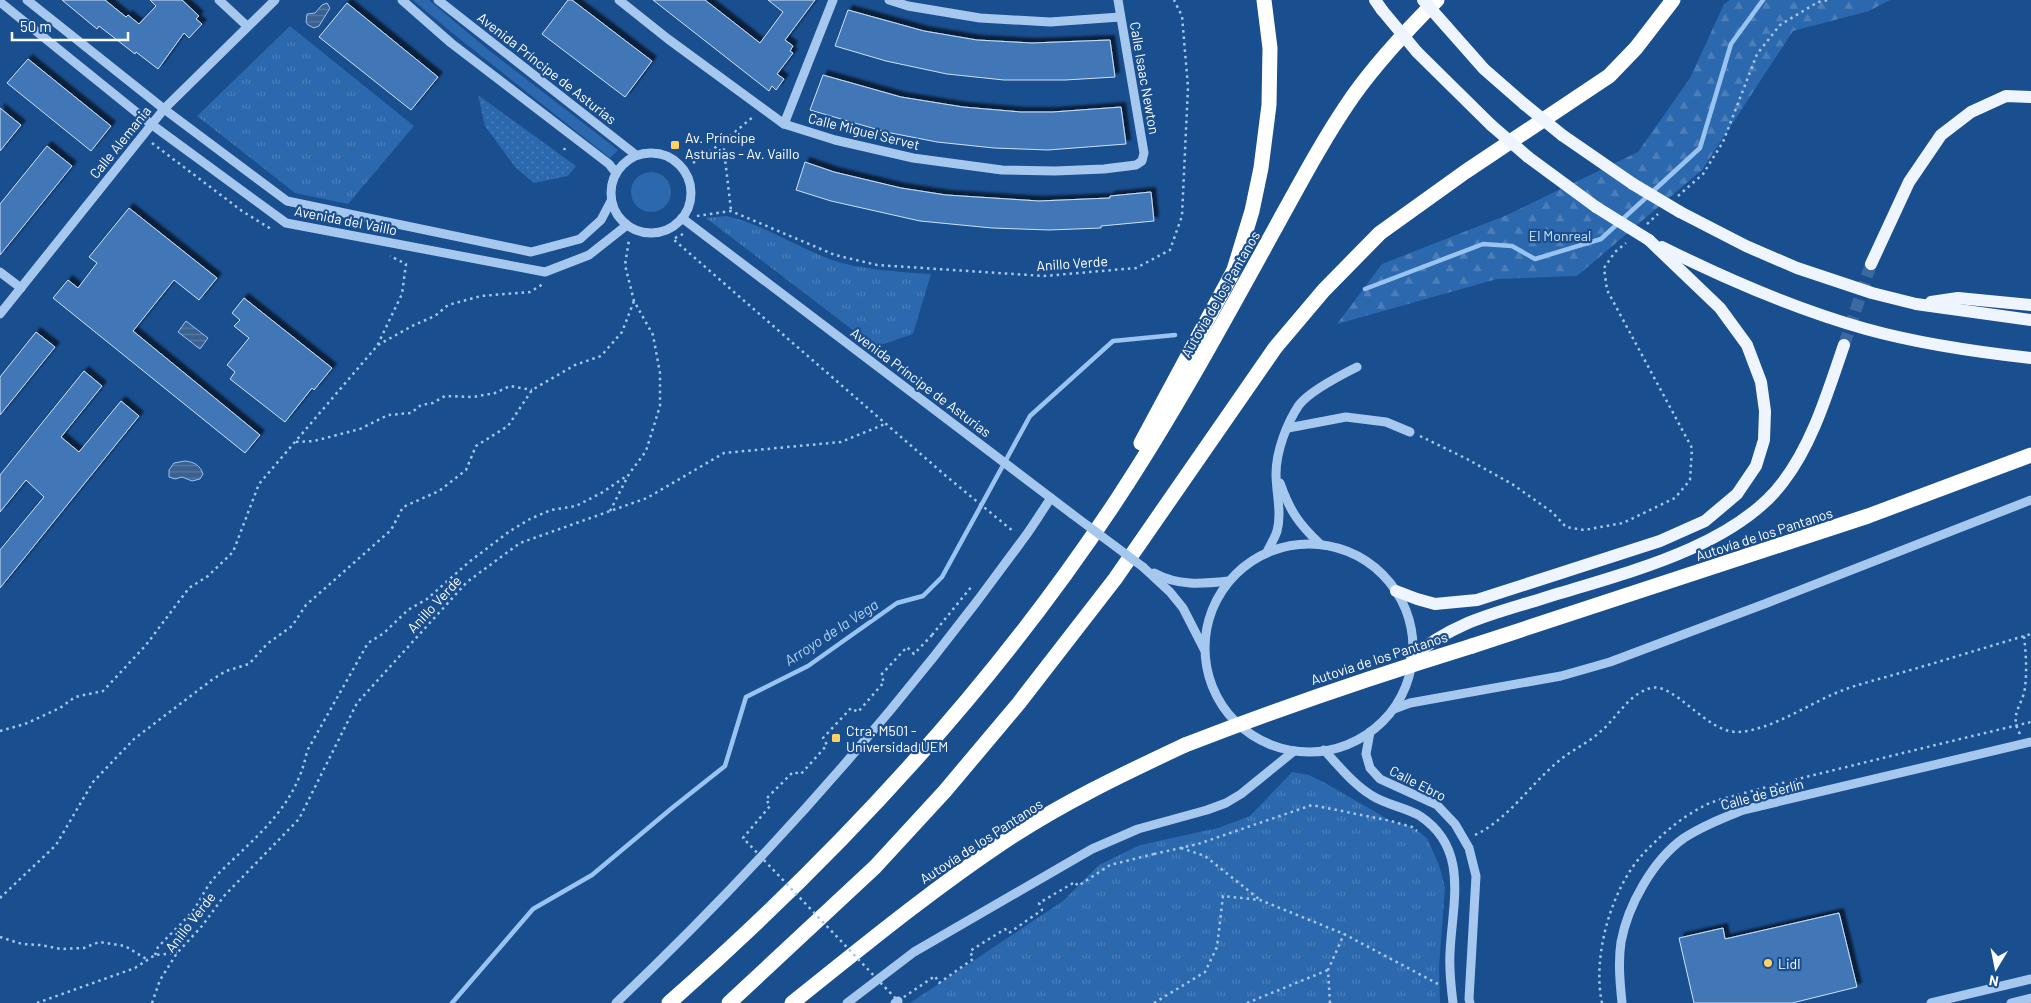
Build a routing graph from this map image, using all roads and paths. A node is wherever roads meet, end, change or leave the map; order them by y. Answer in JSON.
{"nodes":[{"id":1,"x":27,"y":0,"type":"edge"},
{"id":2,"x":219,"y":0,"type":"edge"},
{"id":3,"x":274,"y":0,"type":"edge"},
{"id":4,"x":402,"y":0,"type":"edge"},
{"id":5,"x":438,"y":0,"type":"edge"},
{"id":6,"x":619,"y":0,"type":"edge"},
{"id":7,"x":833,"y":0,"type":"edge"},
{"id":8,"x":889,"y":0,"type":"edge"},
{"id":9,"x":1118,"y":0,"type":"edge"},
{"id":10,"x":1174,"y":0,"type":"edge"},
{"id":11,"x":1264,"y":0,"type":"edge"},
{"id":12,"x":1423,"y":0,"type":"edge"},
{"id":13,"x":1437,"y":0,"type":"edge"},
{"id":14,"x":1673,"y":0,"type":"edge"},
{"id":15,"x":1828,"y":0,"type":"edge"},
{"id":16,"x":0,"y":2,"type":"edge"},
{"id":17,"x":1379,"y":5,"type":"edge"},
{"id":18,"x":1120,"y":17,"type":"junction"},
{"id":19,"x":247,"y":26,"type":"junction"},
{"id":20,"x":2031,"y":97,"type":"edge"},
{"id":21,"x":164,"y":109,"type":"junction"},
{"id":22,"x":763,"y":109,"type":"junction"},
{"id":23,"x":151,"y":124,"type":"junction"},
{"id":24,"x":784,"y":124,"type":"junction"},
{"id":25,"x":723,"y":142,"type":"junction"},
{"id":26,"x":636,"y":155,"type":"junction"},
{"id":27,"x":1142,"y":161,"type":"joint"},
{"id":28,"x":693,"y":163,"type":"dead end"},
{"id":29,"x":616,"y":173,"type":"junction"},
{"id":30,"x":1674,"y":200,"type":"dead end"},
{"id":31,"x":611,"y":201,"type":"junction"},
{"id":32,"x":731,"y":211,"type":"junction"},
{"id":33,"x":1659,"y":213,"type":"dead end"},
{"id":34,"x":698,"y":214,"type":"dead end"},
{"id":35,"x":682,"y":218,"type":"junction"},
{"id":36,"x":626,"y":225,"type":"junction"},
{"id":37,"x":1644,"y":226,"type":"dead end"},
{"id":38,"x":673,"y":239,"type":"dead end"},
{"id":39,"x":1630,"y":239,"type":"dead end"},
{"id":40,"x":1649,"y":240,"type":"junction"},
{"id":41,"x":621,"y":245,"type":"dead end"},
{"id":42,"x":393,"y":254,"type":"dead end"},
{"id":43,"x":1871,"y":264,"type":"tunnel mouth"},
{"id":44,"x":0,"y":272,"type":"edge"},
{"id":45,"x":544,"y":284,"type":"dead end"},
{"id":46,"x":22,"y":288,"type":"junction"},
{"id":47,"x":634,"y":301,"type":"junction"},
{"id":48,"x":1916,"y":304,"type":"junction"},
{"id":49,"x":2031,"y":305,"type":"edge"},
{"id":50,"x":0,"y":314,"type":"edge"},
{"id":51,"x":2031,"y":320,"type":"edge"},
{"id":52,"x":1844,"y":345,"type":"tunnel mouth"},
{"id":53,"x":377,"y":346,"type":"junction"},
{"id":54,"x":2031,"y":358,"type":"edge"},
{"id":55,"x":1356,"y":367,"type":"dead end"},
{"id":56,"x":532,"y":390,"type":"junction"},
{"id":57,"x":885,"y":424,"type":"junction"},
{"id":58,"x":1288,"y":428,"type":"junction"},
{"id":59,"x":1410,"y":432,"type":"joint"},
{"id":60,"x":296,"y":442,"type":"junction"},
{"id":61,"x":2031,"y":455,"type":"edge"},
{"id":62,"x":1276,"y":472,"type":"junction"},
{"id":63,"x":629,"y":474,"type":"junction"},
{"id":64,"x":1118,"y":497,"type":"junction"},
{"id":65,"x":1051,"y":498,"type":"junction"},
{"id":66,"x":2031,"y":500,"type":"edge"},
{"id":67,"x":610,"y":511,"type":"junction"},
{"id":68,"x":1014,"y":531,"type":"dead end"},
{"id":69,"x":1320,"y":544,"type":"junction"},
{"id":70,"x":1267,"y":552,"type":"junction"},
{"id":71,"x":1143,"y":567,"type":"junction"},
{"id":72,"x":1229,"y":580,"type":"junction"},
{"id":73,"x":1396,"y":591,"type":"junction"},
{"id":74,"x":2031,"y":634,"type":"edge"},
{"id":75,"x":932,"y":636,"type":"dead end"},
{"id":76,"x":2024,"y":636,"type":"junction"},
{"id":77,"x":1204,"y":650,"type":"junction"},
{"id":78,"x":1412,"y":657,"type":"junction"},
{"id":79,"x":1394,"y":708,"type":"junction"},
{"id":80,"x":0,"y":731,"type":"edge"},
{"id":81,"x":1370,"y":732,"type":"junction"},
{"id":82,"x":2028,"y":743,"type":"edge"},
{"id":83,"x":1324,"y":750,"type":"junction"},
{"id":84,"x":1294,"y":751,"type":"junction"},
{"id":85,"x":1419,"y":833,"type":"dead end"},
{"id":86,"x":1465,"y":840,"type":"junction"},
{"id":87,"x":1180,"y":848,"type":"junction"},
{"id":88,"x":0,"y":898,"type":"edge"},
{"id":89,"x":1260,"y":900,"type":"junction"},
{"id":90,"x":1344,"y":934,"type":"junction"},
{"id":91,"x":0,"y":937,"type":"edge"},
{"id":92,"x":177,"y":953,"type":"junction"},
{"id":93,"x":155,"y":955,"type":"junction"},
{"id":94,"x":148,"y":960,"type":"junction"},
{"id":95,"x":1328,"y":970,"type":"junction"},
{"id":96,"x":1439,"y":976,"type":"dead end"},
{"id":97,"x":2031,"y":979,"type":"edge"},
{"id":98,"x":2031,"y":998,"type":"edge"},
{"id":99,"x":897,"y":1002,"type":"edge"},
{"id":100,"x":36,"y":1003,"type":"edge"},
{"id":101,"x":152,"y":1003,"type":"edge"},
{"id":102,"x":616,"y":1003,"type":"edge"},
{"id":103,"x":669,"y":1003,"type":"edge"},
{"id":104,"x":729,"y":1003,"type":"edge"},
{"id":105,"x":792,"y":1003,"type":"edge"},
{"id":106,"x":847,"y":1003,"type":"edge"},
{"id":107,"x":1154,"y":1003,"type":"edge"},
{"id":108,"x":1247,"y":1003,"type":"edge"},
{"id":109,"x":1330,"y":1003,"type":"edge"},
{"id":110,"x":1453,"y":1003,"type":"edge"},
{"id":111,"x":1470,"y":1003,"type":"edge"},
{"id":112,"x":1622,"y":1003,"type":"edge"},
{"id":113,"x":1931,"y":1003,"type":"edge"},
{"id":114,"x":2011,"y":1003,"type":"edge"}],
"edges":[{"from":1,"to":21,"type":"street","name":"Avenida del Vaillo"},
{"from":2,"to":19,"type":"street"},
{"from":3,"to":19,"type":"street","name":"Calle Alemania"},
{"from":4,"to":29,"type":"street"},
{"from":5,"to":26,"type":"street","name":"Avenida Príncipe de Asturias"},
{"from":6,"to":22,"type":"street","name":"Calle Miguel Servet"},
{"from":7,"to":24,"type":"street"},
{"from":8,"to":18,"type":"street"},
{"from":9,"to":18,"type":"street","name":"Calle Isaac Newton"},
{"from":10,"to":32,"type":"path","name":"Anillo Verde"},
{"from":11,"to":64,"type":"highway"},
{"from":12,"to":48,"type":"main road","bridge":true},
{"from":13,"to":64,"type":"highway","name":"Autovía de los Pantanos"},
{"from":14,"to":104,"type":"highway"},
{"from":15,"to":30,"type":"path"},
{"from":16,"to":23,"type":"street","name":"Avenida del Vaillo"},
{"from":17,"to":40,"type":"main road","bridge":true},
{"from":18,"to":27,"type":"street","name":"Calle Isaac Newton"},
{"from":19,"to":21,"type":"street","name":"Calle Alemania"},
{"from":20,"to":43,"type":"main road"},
{"from":21,"to":23,"type":"street","name":"Calle Alemania"},
{"from":21,"to":31,"type":"street","name":"Avenida del Vaillo"},
{"from":22,"to":24,"type":"street","name":"Calle Miguel Servet"},
{"from":22,"to":25,"type":"path"},
{"from":23,"to":36,"type":"street","name":"Avenida del Vaillo"},
{"from":23,"to":46,"type":"street","name":"Calle Alemania"},
{"from":24,"to":27,"type":"street","name":"Calle Miguel Servet"},
{"from":25,"to":28,"type":"path"},
{"from":25,"to":32,"type":"path"},
{"from":26,"to":29,"type":"street"},
{"from":26,"to":35,"type":"street"},
{"from":29,"to":31,"type":"street"},
{"from":31,"to":36,"type":"street"},
{"from":32,"to":34,"type":"path","name":"Anillo Verde"},
{"from":33,"to":37,"type":"path"},
{"from":35,"to":36,"type":"street"},
{"from":35,"to":65,"type":"street","name":"Avenida Príncipe de Asturias"},
{"from":38,"to":57,"type":"path"},
{"from":39,"to":59,"type":"path"},
{"from":40,"to":54,"type":"main road"},
{"from":40,"to":73,"type":"main road"},
{"from":41,"to":47,"type":"path"},
{"from":42,"to":53,"type":"path"},
{"from":44,"to":46,"type":"street"},
{"from":45,"to":53,"type":"path"},
{"from":46,"to":50,"type":"street","name":"Calle Alemania"},
{"from":47,"to":56,"type":"path"},
{"from":47,"to":63,"type":"path"},
{"from":48,"to":49,"type":"main road"},
{"from":48,"to":51,"type":"main road"},
{"from":52,"to":78,"type":"main road"},
{"from":53,"to":60,"type":"path"},
{"from":55,"to":58,"type":"street"},
{"from":56,"to":60,"type":"path"},
{"from":56,"to":88,"type":"path"},
{"from":57,"to":67,"type":"path","name":"Anillo Verde"},
{"from":57,"to":68,"type":"path"},
{"from":58,"to":59,"type":"street"},
{"from":58,"to":62,"type":"street"},
{"from":60,"to":80,"type":"path"},
{"from":61,"to":105,"type":"highway","name":"Autovía de los Pantanos","bridge":true},
{"from":62,"to":69,"type":"street"},
{"from":62,"to":70,"type":"street"},
{"from":63,"to":67,"type":"path"},
{"from":63,"to":93,"type":"path"},
{"from":64,"to":103,"type":"highway","name":"Autovía de los Pantanos"},
{"from":65,"to":71,"type":"street","name":"Avenida Príncipe de Asturias","bridge":true},
{"from":65,"to":102,"type":"street"},
{"from":66,"to":79,"type":"street"},
{"from":67,"to":92,"type":"path","name":"Anillo Verde"},
{"from":69,"to":70,"type":"street"},
{"from":69,"to":73,"type":"street"},
{"from":70,"to":72,"type":"street"},
{"from":71,"to":72,"type":"street","name":"Avenida Príncipe de Asturias"},
{"from":71,"to":77,"type":"street","name":"Avenida Príncipe de Asturias"},
{"from":72,"to":77,"type":"street"},
{"from":73,"to":78,"type":"street"},
{"from":74,"to":76,"type":"path"},
{"from":75,"to":99,"type":"path","bridge":true},
{"from":76,"to":82,"type":"path"},
{"from":76,"to":86,"type":"path"},
{"from":77,"to":84,"type":"street"},
{"from":78,"to":79,"type":"street"},
{"from":79,"to":81,"type":"street"},
{"from":81,"to":83,"type":"street"},
{"from":81,"to":86,"type":"street","name":"Calle Ebro"},
{"from":82,"to":112,"type":"street","name":"Calle de Berlín"},
{"from":83,"to":84,"type":"street"},
{"from":83,"to":110,"type":"street","name":"Calle Ebro"},
{"from":84,"to":106,"type":"street"},
{"from":85,"to":87,"type":"path"},
{"from":86,"to":111,"type":"street","name":"Calle Ebro"},
{"from":87,"to":89,"type":"path"},
{"from":87,"to":99,"type":"path","bridge":true},
{"from":89,"to":90,"type":"path"},
{"from":89,"to":107,"type":"path"},
{"from":90,"to":95,"type":"path"},
{"from":90,"to":96,"type":"path"},
{"from":91,"to":94,"type":"path"},
{"from":92,"to":93,"type":"path"},
{"from":92,"to":101,"type":"path","name":"Anillo Verde"},
{"from":93,"to":94,"type":"path"},
{"from":94,"to":100,"type":"path"},
{"from":95,"to":108,"type":"path"},
{"from":95,"to":109,"type":"path"},
{"from":97,"to":113,"type":"street"},
{"from":98,"to":114,"type":"street"}]}
